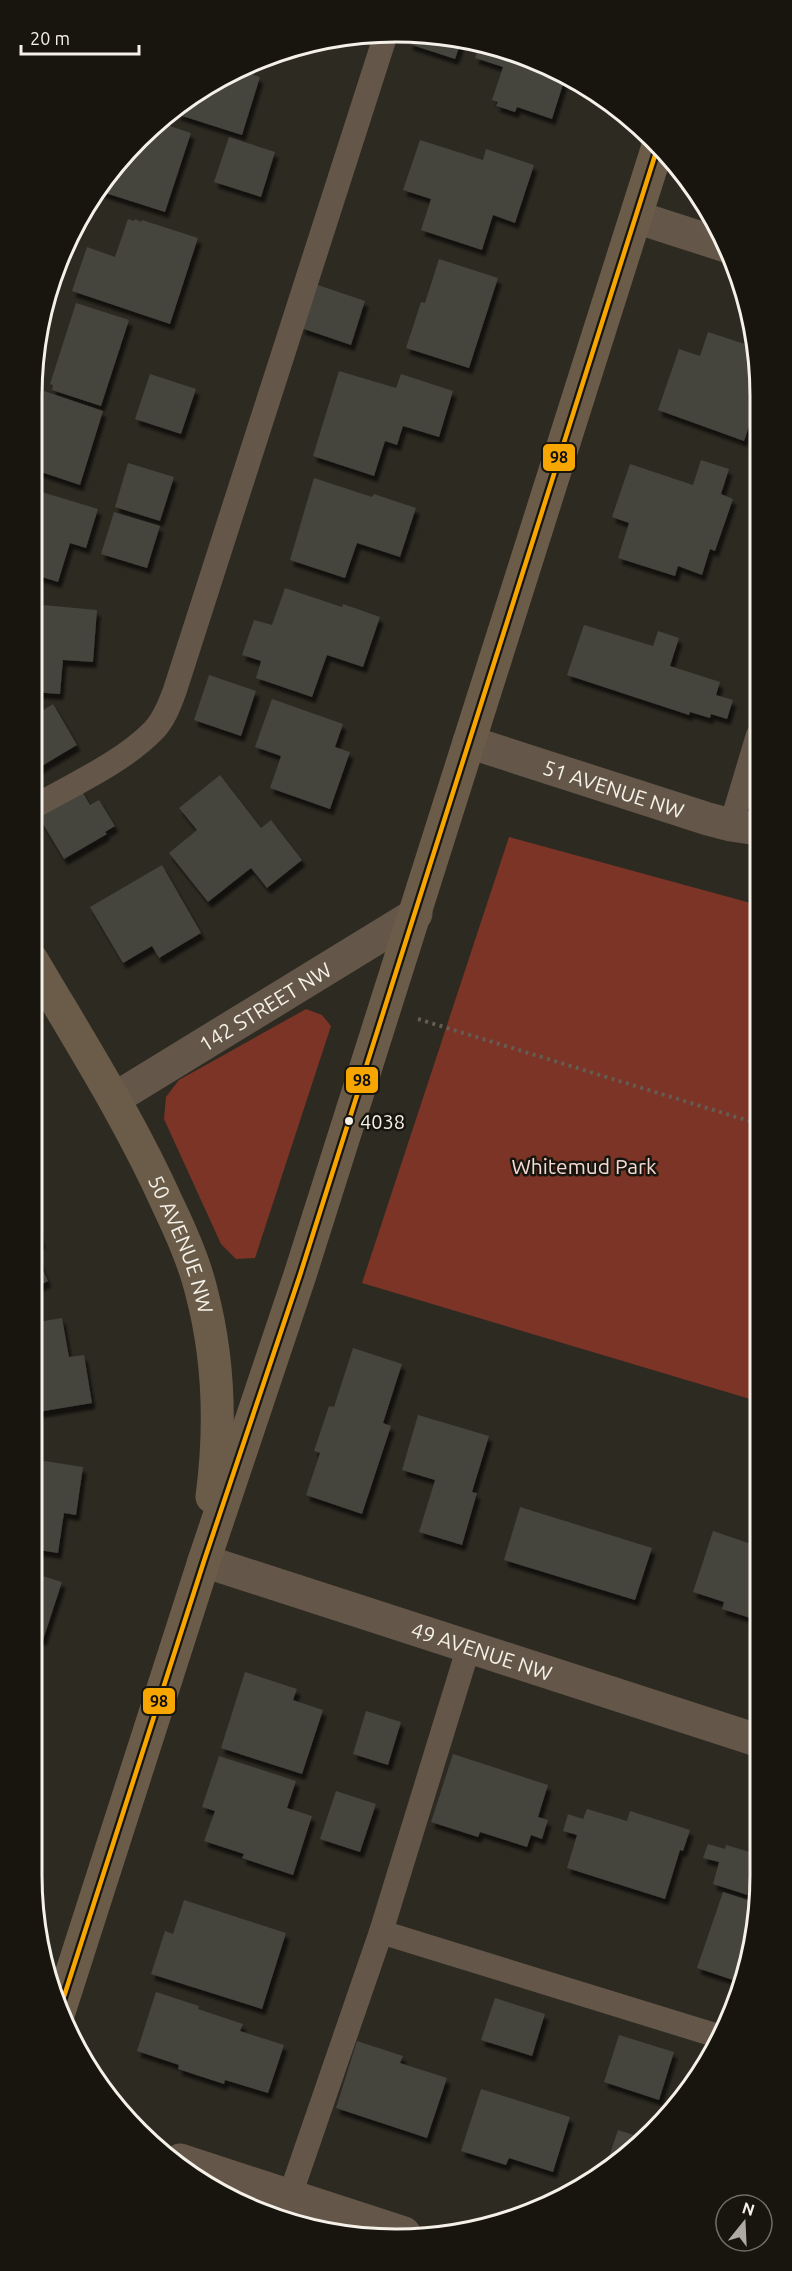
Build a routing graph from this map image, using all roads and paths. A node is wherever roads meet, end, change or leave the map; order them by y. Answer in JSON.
{"nodes":[{"id":1,"x":383,"y":43,"type":"edge"},
{"id":2,"x":655,"y":156,"type":"edge"},
{"id":3,"x":636,"y":217,"type":"junction"},
{"id":4,"x":714,"y":242,"type":"edge"},
{"id":5,"x":469,"y":742,"type":"junction"},
{"id":6,"x":750,"y":792,"type":"edge"},
{"id":7,"x":42,"y":802,"type":"edge"},
{"id":8,"x":745,"y":827,"type":"edge"},
{"id":9,"x":416,"y":914,"type":"junction"},
{"id":10,"x":42,"y":977,"type":"edge"},
{"id":11,"x":386,"y":1009,"type":"junction"},
{"id":12,"x":114,"y":1099,"type":"junction"},
{"id":13,"x":750,"y":1121,"type":"edge"},
{"id":14,"x":204,"y":1561,"type":"junction"},
{"id":15,"x":469,"y":1646,"type":"junction"},
{"id":16,"x":750,"y":1738,"type":"edge"},
{"id":17,"x":381,"y":1932,"type":"junction"},
{"id":18,"x":64,"y":1997,"type":"edge"},
{"id":19,"x":712,"y":2034,"type":"edge"},
{"id":20,"x":196,"y":2167,"type":"edge"},
{"id":21,"x":286,"y":2206,"type":"edge"},
{"id":22,"x":384,"y":2228,"type":"edge"}],
"edges":[{"from":1,"to":7,"type":"lane"},
{"from":2,"to":3,"type":"street"},
{"from":3,"to":4,"type":"street"},
{"from":3,"to":5,"type":"street"},
{"from":5,"to":8,"type":"street","name":"51 AVENUE NW"},
{"from":5,"to":9,"type":"street"},
{"from":6,"to":8,"type":"lane"},
{"from":9,"to":11,"type":"street"},
{"from":9,"to":12,"type":"street","name":"142 STREET NW"},
{"from":10,"to":12,"type":"street","name":"50 AVENUE NW"},
{"from":11,"to":13,"type":"path"},
{"from":11,"to":14,"type":"street"},
{"from":12,"to":14,"type":"street","name":"50 AVENUE NW"},
{"from":14,"to":15,"type":"street","name":"49 AVENUE NW"},
{"from":14,"to":18,"type":"street"},
{"from":15,"to":16,"type":"street","name":"49 AVENUE NW"},
{"from":15,"to":17,"type":"lane"},
{"from":17,"to":19,"type":"lane"},
{"from":17,"to":21,"type":"lane"},
{"from":20,"to":21,"type":"street"},
{"from":21,"to":22,"type":"street"}]}
